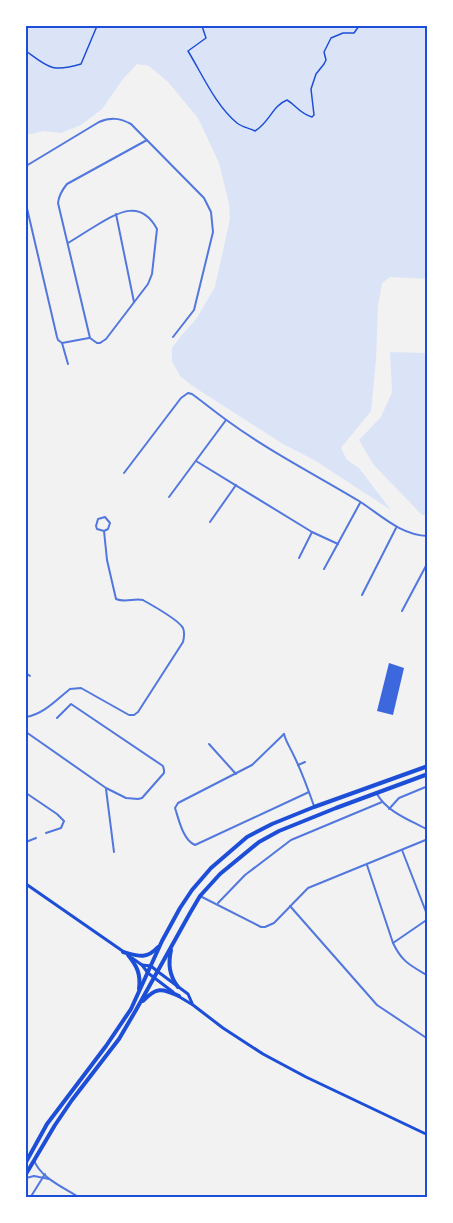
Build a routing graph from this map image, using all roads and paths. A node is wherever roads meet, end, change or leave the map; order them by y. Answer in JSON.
{"nodes":[{"id":1,"x":97,"y":26,"type":"edge"},
{"id":2,"x":202,"y":26,"type":"edge"},
{"id":3,"x":359,"y":26,"type":"edge"},
{"id":4,"x":26,"y":51,"type":"edge"},
{"id":5,"x":147,"y":140,"type":"junction"},
{"id":6,"x":26,"y":166,"type":"edge"},
{"id":7,"x":26,"y":204,"type":"edge"},
{"id":8,"x":116,"y":214,"type":"junction"},
{"id":9,"x":68,"y":243,"type":"junction"},
{"id":10,"x":134,"y":302,"type":"junction"},
{"id":11,"x":173,"y":337,"type":"dead end"},
{"id":12,"x":90,"y":338,"type":"junction"},
{"id":13,"x":62,"y":343,"type":"junction"},
{"id":14,"x":68,"y":364,"type":"dead end"},
{"id":15,"x":226,"y":420,"type":"junction"},
{"id":16,"x":196,"y":461,"type":"junction"},
{"id":17,"x":124,"y":473,"type":"dead end"},
{"id":18,"x":236,"y":485,"type":"junction"},
{"id":19,"x":169,"y":497,"type":"dead end"},
{"id":20,"x":360,"y":502,"type":"junction"},
{"id":21,"x":210,"y":522,"type":"dead end"},
{"id":22,"x":397,"y":527,"type":"junction"},
{"id":23,"x":104,"y":531,"type":"junction"},
{"id":24,"x":312,"y":532,"type":"junction"},
{"id":25,"x":428,"y":536,"type":"edge"},
{"id":26,"x":338,"y":544,"type":"junction"},
{"id":27,"x":299,"y":558,"type":"dead end"},
{"id":28,"x":428,"y":562,"type":"edge"},
{"id":29,"x":324,"y":569,"type":"dead end"},
{"id":30,"x":362,"y":595,"type":"dead end"},
{"id":31,"x":402,"y":611,"type":"dead end"},
{"id":32,"x":26,"y":673,"type":"edge"},
{"id":33,"x":30,"y":676,"type":"dead end"},
{"id":34,"x":26,"y":717,"type":"edge"},
{"id":35,"x":57,"y":718,"type":"dead end"},
{"id":36,"x":26,"y":732,"type":"edge"},
{"id":37,"x":209,"y":744,"type":"dead end"},
{"id":38,"x":305,"y":762,"type":"dead end"},
{"id":39,"x":298,"y":765,"type":"junction"},
{"id":40,"x":428,"y":766,"type":"edge"},
{"id":41,"x":236,"y":774,"type":"junction"},
{"id":42,"x":428,"y":774,"type":"edge"},
{"id":43,"x":428,"y":786,"type":"edge"},
{"id":44,"x":106,"y":788,"type":"junction"},
{"id":45,"x":309,"y":792,"type":"junction"},
{"id":46,"x":26,"y":793,"type":"edge"},
{"id":47,"x":377,"y":794,"type":"junction"},
{"id":48,"x":382,"y":802,"type":"junction"},
{"id":49,"x":315,"y":807,"type":"junction"},
{"id":50,"x":389,"y":809,"type":"junction"},
{"id":51,"x":428,"y":830,"type":"edge"},
{"id":52,"x":46,"y":833,"type":"dead end"},
{"id":53,"x":36,"y":838,"type":"dead end"},
{"id":54,"x":428,"y":839,"type":"edge"},
{"id":55,"x":26,"y":842,"type":"edge"},
{"id":56,"x":402,"y":850,"type":"junction"},
{"id":57,"x":114,"y":852,"type":"dead end"},
{"id":58,"x":367,"y":865,"type":"junction"},
{"id":59,"x":26,"y":884,"type":"edge"},
{"id":60,"x":200,"y":896,"type":"junction"},
{"id":61,"x":218,"y":904,"type":"junction"},
{"id":62,"x":290,"y":906,"type":"junction"},
{"id":63,"x":428,"y":918,"type":"edge"},
{"id":64,"x":162,"y":941,"type":"junction"},
{"id":65,"x":173,"y":943,"type":"junction"},
{"id":66,"x":393,"y":943,"type":"junction"},
{"id":67,"x":123,"y":952,"type":"junction"},
{"id":68,"x":128,"y":955,"type":"junction"},
{"id":69,"x":142,"y":965,"type":"junction"},
{"id":70,"x":151,"y":966,"type":"junction"},
{"id":71,"x":157,"y":971,"type":"junction"},
{"id":72,"x":148,"y":973,"type":"junction"},
{"id":73,"x":428,"y":976,"type":"edge"},
{"id":74,"x":153,"y":977,"type":"junction"},
{"id":75,"x":178,"y":987,"type":"junction"},
{"id":76,"x":179,"y":996,"type":"junction"},
{"id":77,"x":136,"y":998,"type":"junction"},
{"id":78,"x":140,"y":1003,"type":"junction"},
{"id":79,"x":193,"y":1005,"type":"junction"},
{"id":80,"x":428,"y":1039,"type":"edge"},
{"id":81,"x":428,"y":1135,"type":"edge"},
{"id":82,"x":34,"y":1158,"type":"junction"},
{"id":83,"x":26,"y":1162,"type":"edge"},
{"id":84,"x":26,"y":1176,"type":"edge"},
{"id":85,"x":43,"y":1176,"type":"junction"},
{"id":86,"x":30,"y":1197,"type":"edge"},
{"id":87,"x":80,"y":1197,"type":"edge"}],
"edges":[{"from":1,"to":4,"type":"path"},
{"from":2,"to":3,"type":"path"},
{"from":5,"to":6,"type":"street"},
{"from":5,"to":9,"type":"street"},
{"from":5,"to":11,"type":"street"},
{"from":7,"to":13,"type":"street"},
{"from":8,"to":9,"type":"street"},
{"from":8,"to":10,"type":"street"},
{"from":8,"to":10,"type":"street"},
{"from":9,"to":12,"type":"street"},
{"from":10,"to":12,"type":"street"},
{"from":12,"to":13,"type":"street"},
{"from":13,"to":14,"type":"street"},
{"from":15,"to":16,"type":"street"},
{"from":15,"to":17,"type":"street"},
{"from":15,"to":20,"type":"street"},
{"from":16,"to":18,"type":"street"},
{"from":16,"to":19,"type":"street"},
{"from":18,"to":21,"type":"street"},
{"from":18,"to":24,"type":"street"},
{"from":20,"to":22,"type":"street"},
{"from":20,"to":26,"type":"street"},
{"from":22,"to":25,"type":"street"},
{"from":22,"to":30,"type":"street"},
{"from":23,"to":23,"type":"street"},
{"from":23,"to":34,"type":"street"},
{"from":24,"to":26,"type":"street"},
{"from":24,"to":27,"type":"street"},
{"from":26,"to":29,"type":"street"},
{"from":28,"to":31,"type":"street"},
{"from":32,"to":33,"type":"street"},
{"from":35,"to":44,"type":"street"},
{"from":36,"to":44,"type":"street"},
{"from":37,"to":41,"type":"street"},
{"from":38,"to":39,"type":"street"},
{"from":39,"to":41,"type":"street"},
{"from":39,"to":45,"type":"street"},
{"from":40,"to":49,"type":"main road"},
{"from":41,"to":45,"type":"street"},
{"from":42,"to":47,"type":"main road"},
{"from":43,"to":50,"type":"street"},
{"from":44,"to":57,"type":"street"},
{"from":45,"to":49,"type":"street"},
{"from":46,"to":52,"type":"street"},
{"from":47,"to":48,"type":"street"},
{"from":47,"to":60,"type":"main road"},
{"from":48,"to":50,"type":"street"},
{"from":48,"to":61,"type":"street"},
{"from":49,"to":64,"type":"main road"},
{"from":50,"to":51,"type":"street"},
{"from":53,"to":55,"type":"street"},
{"from":54,"to":56,"type":"street"},
{"from":56,"to":58,"type":"street"},
{"from":56,"to":63,"type":"street"},
{"from":58,"to":62,"type":"street"},
{"from":58,"to":66,"type":"street"},
{"from":59,"to":67,"type":"main road"},
{"from":60,"to":61,"type":"street"},
{"from":60,"to":65,"type":"main road"},
{"from":61,"to":62,"type":"street"},
{"from":62,"to":80,"type":"street"},
{"from":63,"to":66,"type":"street"},
{"from":64,"to":67,"type":"main road"},
{"from":64,"to":70,"type":"main road"},
{"from":65,"to":71,"type":"main road"},
{"from":65,"to":75,"type":"main road"},
{"from":66,"to":73,"type":"street"},
{"from":67,"to":68,"type":"main road"},
{"from":68,"to":69,"type":"main road"},
{"from":68,"to":77,"type":"main road"},
{"from":69,"to":70,"type":"main road"},
{"from":69,"to":72,"type":"main road"},
{"from":70,"to":71,"type":"main road"},
{"from":70,"to":72,"type":"main road"},
{"from":71,"to":74,"type":"main road"},
{"from":71,"to":75,"type":"main road"},
{"from":72,"to":74,"type":"main road"},
{"from":72,"to":77,"type":"main road"},
{"from":74,"to":76,"type":"main road"},
{"from":74,"to":78,"type":"main road"},
{"from":75,"to":79,"type":"main road"},
{"from":76,"to":78,"type":"main road"},
{"from":76,"to":79,"type":"main road"},
{"from":77,"to":83,"type":"main road"},
{"from":78,"to":82,"type":"main road"},
{"from":79,"to":81,"type":"main road"},
{"from":82,"to":84,"type":"main road"},
{"from":82,"to":85,"type":"street"},
{"from":84,"to":85,"type":"street"},
{"from":85,"to":86,"type":"street"},
{"from":85,"to":87,"type":"street"}]}
